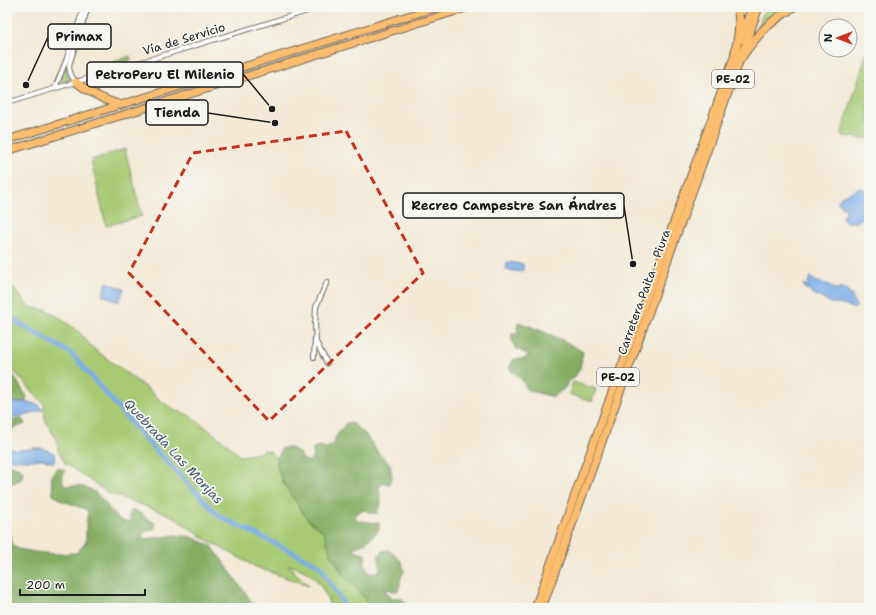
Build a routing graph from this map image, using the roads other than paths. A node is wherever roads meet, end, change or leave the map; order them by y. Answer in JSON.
{"nodes":[{"id":1,"x":84,"y":7,"type":"edge"},
{"id":2,"x":88,"y":7,"type":"edge"},
{"id":3,"x":298,"y":7,"type":"edge"},
{"id":4,"x":318,"y":7,"type":"edge"},
{"id":5,"x":469,"y":7,"type":"edge"},
{"id":6,"x":737,"y":7,"type":"edge"},
{"id":7,"x":752,"y":7,"type":"edge"},
{"id":8,"x":759,"y":7,"type":"edge"},
{"id":9,"x":793,"y":7,"type":"edge"},
{"id":10,"x":434,"y":8,"type":"edge"},
{"id":11,"x":295,"y":15,"type":"junction"},
{"id":12,"x":434,"y":18,"type":"junction"},
{"id":13,"x":738,"y":56,"type":"junction"},
{"id":14,"x":76,"y":82,"type":"junction"},
{"id":15,"x":178,"y":87,"type":"junction"},
{"id":16,"x":55,"y":88,"type":"junction"},
{"id":17,"x":182,"y":97,"type":"junction"},
{"id":18,"x":7,"y":103,"type":"edge"},
{"id":19,"x":121,"y":105,"type":"junction"},
{"id":20,"x":7,"y":140,"type":"edge"},
{"id":21,"x":7,"y":150,"type":"edge"},
{"id":22,"x":327,"y":282,"type":"dead end"},
{"id":23,"x":315,"y":335,"type":"junction"},
{"id":24,"x":314,"y":357,"type":"dead end"},
{"id":25,"x":327,"y":363,"type":"dead end"},
{"id":26,"x":535,"y":608,"type":"edge"},
{"id":27,"x":542,"y":608,"type":"edge"}],
"edges":[{"from":1,"to":16,"type":"street"},
{"from":2,"to":14,"type":"street"},
{"from":3,"to":11,"type":"street"},
{"from":4,"to":11,"type":"street","name":"Vía de Servicio"},
{"from":5,"to":12,"type":"highway"},
{"from":6,"to":13,"type":"highway"},
{"from":7,"to":13,"type":"highway","name":"Carretera Paita - Piura","number":"PE-02"},
{"from":8,"to":13,"type":"highway","name":"Carretera Paita - Piura","number":"PE-02"},
{"from":9,"to":13,"type":"highway"},
{"from":10,"to":12,"type":"highway"},
{"from":10,"to":15,"type":"highway"},
{"from":11,"to":14,"type":"street","name":"Vía de Servicio"},
{"from":12,"to":17,"type":"highway"},
{"from":13,"to":26,"type":"highway","name":"Carretera Paita - Piura","number":"PE-02"},
{"from":13,"to":27,"type":"highway","name":"Carretera Paita - Piura","number":"PE-02"},
{"from":14,"to":16,"type":"street","name":"Vía de Servicio"},
{"from":14,"to":19,"type":"highway"},
{"from":15,"to":17,"type":"highway"},
{"from":15,"to":19,"type":"highway"},
{"from":16,"to":18,"type":"street","name":"Vía de Servicio"},
{"from":17,"to":21,"type":"highway"},
{"from":19,"to":20,"type":"highway"},
{"from":22,"to":23,"type":"street"},
{"from":23,"to":24,"type":"street"},
{"from":23,"to":25,"type":"street"}]}
